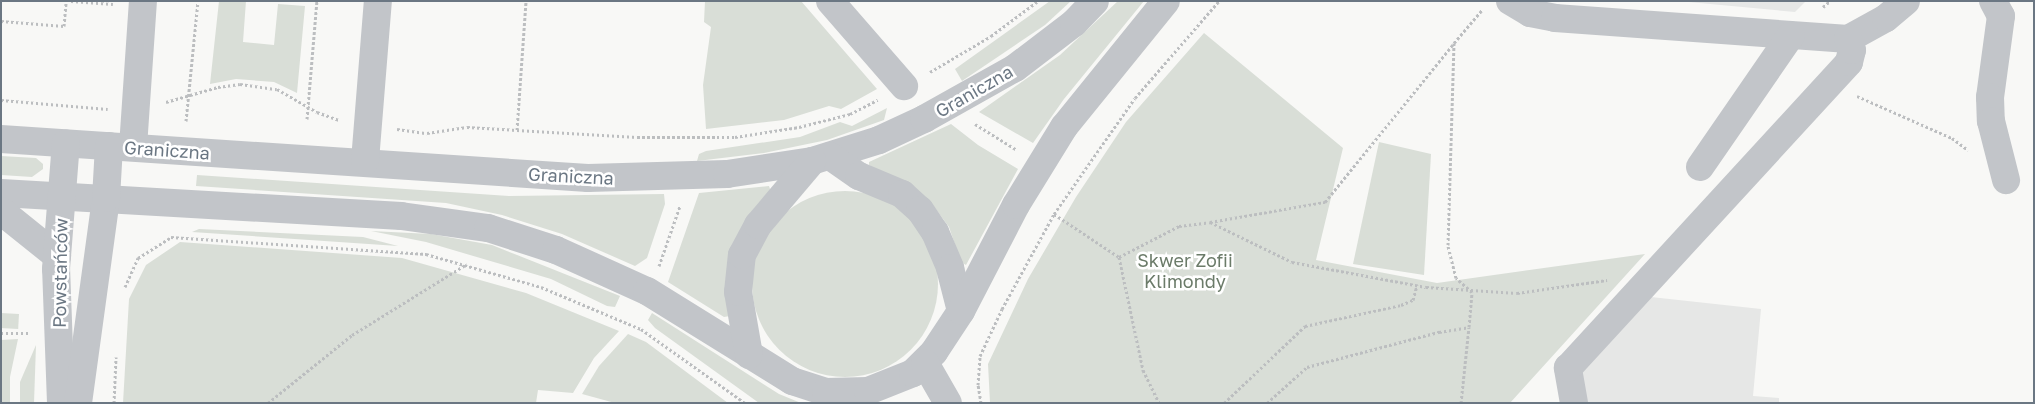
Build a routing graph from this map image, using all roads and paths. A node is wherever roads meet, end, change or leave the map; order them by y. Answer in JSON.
{"nodes":[{"id":1,"x":66,"y":1,"type":"edge"},
{"id":2,"x":71,"y":1,"type":"edge"},
{"id":3,"x":118,"y":1,"type":"edge"},
{"id":4,"x":143,"y":1,"type":"edge"},
{"id":5,"x":198,"y":1,"type":"edge"},
{"id":6,"x":317,"y":1,"type":"edge"},
{"id":7,"x":378,"y":1,"type":"edge"},
{"id":8,"x":526,"y":1,"type":"edge"},
{"id":9,"x":830,"y":1,"type":"edge"},
{"id":10,"x":1038,"y":1,"type":"edge"},
{"id":11,"x":1095,"y":1,"type":"edge"},
{"id":12,"x":1166,"y":1,"type":"edge"},
{"id":13,"x":1219,"y":1,"type":"edge"},
{"id":14,"x":1510,"y":1,"type":"edge"},
{"id":15,"x":1906,"y":1,"type":"edge"},
{"id":16,"x":1993,"y":1,"type":"edge"},
{"id":17,"x":1484,"y":7,"type":"dead end"},
{"id":18,"x":1,"y":21,"type":"edge"},
{"id":19,"x":1792,"y":35,"type":"junction"},
{"id":20,"x":1848,"y":39,"type":"junction"},
{"id":21,"x":1454,"y":42,"type":"junction"},
{"id":22,"x":940,"y":67,"type":"junction"},
{"id":23,"x":1829,"y":84,"type":"junction"},
{"id":24,"x":904,"y":86,"type":"junction"},
{"id":25,"x":188,"y":98,"type":"junction"},
{"id":26,"x":1,"y":100,"type":"edge"},
{"id":27,"x":959,"y":102,"type":"junction"},
{"id":28,"x":134,"y":106,"type":"junction"},
{"id":29,"x":308,"y":107,"type":"junction"},
{"id":30,"x":307,"y":119,"type":"dead end"},
{"id":31,"x":331,"y":119,"type":"dead end"},
{"id":32,"x":186,"y":121,"type":"dead end"},
{"id":33,"x":367,"y":125,"type":"junction"},
{"id":34,"x":517,"y":130,"type":"junction"},
{"id":35,"x":1,"y":139,"type":"edge"},
{"id":36,"x":66,"y":143,"type":"junction"},
{"id":37,"x":121,"y":147,"type":"junction"},
{"id":38,"x":821,"y":159,"type":"junction"},
{"id":39,"x":365,"y":161,"type":"junction"},
{"id":40,"x":1040,"y":164,"type":"junction"},
{"id":41,"x":1700,"y":166,"type":"dead end"},
{"id":42,"x":2006,"y":180,"type":"joint"},
{"id":43,"x":1072,"y":185,"type":"junction"},
{"id":44,"x":1,"y":193,"type":"edge"},
{"id":45,"x":62,"y":196,"type":"junction"},
{"id":46,"x":106,"y":198,"type":"junction"},
{"id":47,"x":681,"y":202,"type":"dead end"},
{"id":48,"x":1,"y":211,"type":"edge"},
{"id":49,"x":1054,"y":214,"type":"junction"},
{"id":50,"x":1210,"y":222,"type":"junction"},
{"id":51,"x":58,"y":256,"type":"junction"},
{"id":52,"x":1119,"y":257,"type":"junction"},
{"id":53,"x":467,"y":264,"type":"junction"},
{"id":54,"x":131,"y":274,"type":"dead end"},
{"id":55,"x":655,"y":276,"type":"dead end"},
{"id":56,"x":1417,"y":285,"type":"junction"},
{"id":57,"x":1472,"y":292,"type":"junction"},
{"id":58,"x":1634,"y":299,"type":"junction"},
{"id":59,"x":961,"y":311,"type":"junction"},
{"id":60,"x":1470,"y":327,"type":"junction"},
{"id":61,"x":1,"y":333,"type":"edge"},
{"id":62,"x":31,"y":333,"type":"dead end"},
{"id":63,"x":749,"y":355,"type":"junction"},
{"id":64,"x":925,"y":362,"type":"junction"},
{"id":65,"x":61,"y":403,"type":"edge"},
{"id":66,"x":78,"y":403,"type":"edge"},
{"id":67,"x":268,"y":403,"type":"edge"},
{"id":68,"x":745,"y":403,"type":"edge"},
{"id":69,"x":948,"y":403,"type":"edge"},
{"id":70,"x":981,"y":403,"type":"edge"},
{"id":71,"x":1159,"y":403,"type":"edge"},
{"id":72,"x":1224,"y":403,"type":"edge"},
{"id":73,"x":1267,"y":403,"type":"edge"},
{"id":74,"x":1461,"y":403,"type":"edge"},
{"id":75,"x":1574,"y":403,"type":"edge"}],
"edges":[{"from":1,"to":18,"type":"path"},
{"from":2,"to":3,"type":"path"},
{"from":4,"to":28,"type":"street","name":"Powstańców"},
{"from":5,"to":25,"type":"path"},
{"from":6,"to":29,"type":"path"},
{"from":7,"to":33,"type":"street"},
{"from":8,"to":34,"type":"path"},
{"from":9,"to":24,"type":"street"},
{"from":10,"to":22,"type":"path"},
{"from":11,"to":27,"type":"street","name":"Graniczna"},
{"from":12,"to":40,"type":"street"},
{"from":13,"to":43,"type":"path"},
{"from":14,"to":19,"type":"street"},
{"from":15,"to":20,"type":"street"},
{"from":16,"to":42,"type":"street"},
{"from":17,"to":21,"type":"path"},
{"from":19,"to":20,"type":"street"},
{"from":19,"to":41,"type":"street"},
{"from":20,"to":23,"type":"street"},
{"from":21,"to":50,"type":"path"},
{"from":21,"to":57,"type":"path"},
{"from":22,"to":24,"type":"path"},
{"from":22,"to":27,"type":"path"},
{"from":23,"to":42,"type":"path"},
{"from":23,"to":58,"type":"street"},
{"from":24,"to":34,"type":"path"},
{"from":25,"to":28,"type":"path"},
{"from":25,"to":29,"type":"path"},
{"from":25,"to":32,"type":"path"},
{"from":26,"to":28,"type":"path"},
{"from":27,"to":38,"type":"street","name":"Graniczna"},
{"from":27,"to":40,"type":"path"},
{"from":28,"to":37,"type":"street","name":"Powstańców"},
{"from":29,"to":30,"type":"path"},
{"from":29,"to":31,"type":"path"},
{"from":33,"to":34,"type":"path"},
{"from":33,"to":39,"type":"street"},
{"from":35,"to":36,"type":"street","name":"Graniczna"},
{"from":36,"to":37,"type":"street","name":"Graniczna"},
{"from":36,"to":45,"type":"street","name":"Powstańców"},
{"from":37,"to":39,"type":"street","name":"Graniczna"},
{"from":37,"to":46,"type":"street","name":"Powstańców"},
{"from":38,"to":39,"type":"street","name":"Graniczna"},
{"from":38,"to":59,"type":"street"},
{"from":38,"to":63,"type":"street"},
{"from":40,"to":43,"type":"path"},
{"from":40,"to":59,"type":"street"},
{"from":43,"to":49,"type":"path"},
{"from":44,"to":45,"type":"street"},
{"from":45,"to":46,"type":"street"},
{"from":45,"to":51,"type":"street","name":"Powstańców"},
{"from":46,"to":63,"type":"street"},
{"from":46,"to":66,"type":"street","name":"Powstańców"},
{"from":47,"to":55,"type":"path"},
{"from":48,"to":51,"type":"street"},
{"from":49,"to":52,"type":"path"},
{"from":49,"to":70,"type":"path"},
{"from":50,"to":52,"type":"path"},
{"from":50,"to":56,"type":"path"},
{"from":51,"to":65,"type":"street","name":"Powstańców"},
{"from":52,"to":71,"type":"path"},
{"from":53,"to":54,"type":"path"},
{"from":53,"to":67,"type":"path"},
{"from":53,"to":68,"type":"path"},
{"from":56,"to":57,"type":"path"},
{"from":56,"to":72,"type":"path"},
{"from":57,"to":58,"type":"path"},
{"from":57,"to":60,"type":"path"},
{"from":58,"to":75,"type":"street"},
{"from":59,"to":64,"type":"street"},
{"from":60,"to":73,"type":"path"},
{"from":60,"to":74,"type":"path"},
{"from":61,"to":62,"type":"path"},
{"from":63,"to":64,"type":"street"},
{"from":64,"to":69,"type":"street"}]}
